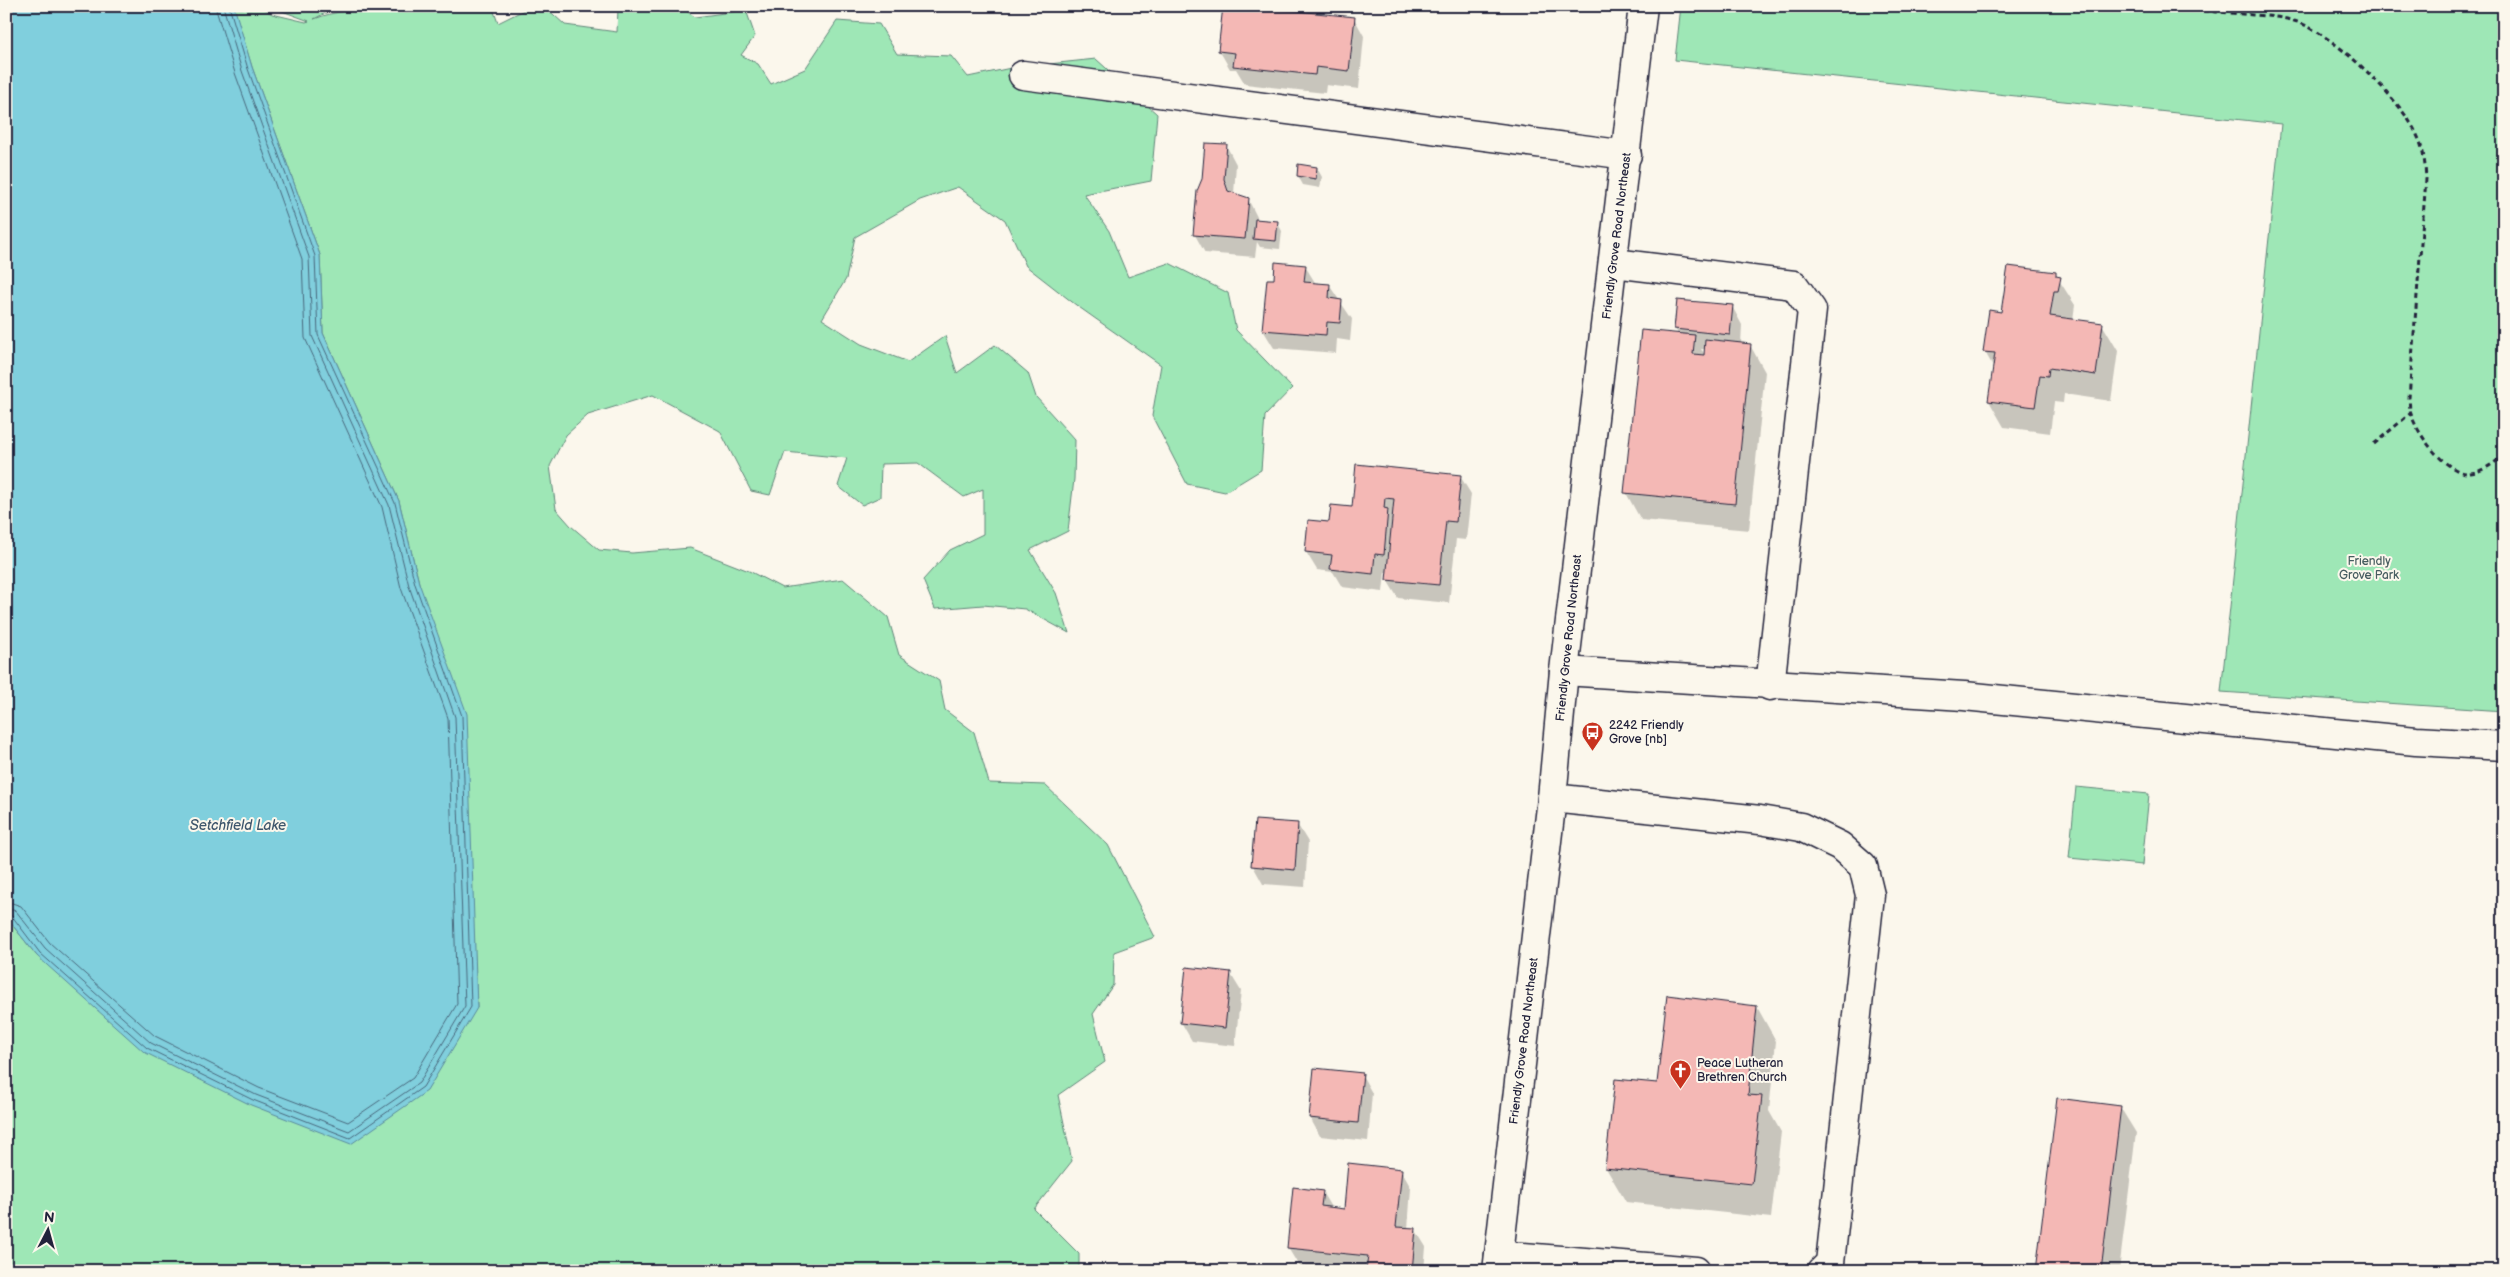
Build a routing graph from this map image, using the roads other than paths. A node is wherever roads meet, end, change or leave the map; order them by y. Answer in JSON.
{"nodes":[{"id":1,"x":1643,"y":6,"type":"edge"},
{"id":2,"x":1023,"y":75,"type":"dead end"},
{"id":3,"x":1627,"y":156,"type":"junction"},
{"id":4,"x":1614,"y":263,"type":"junction"},
{"id":5,"x":1564,"y":671,"type":"junction"},
{"id":6,"x":1770,"y":686,"type":"junction"},
{"id":7,"x":2504,"y":746,"type":"edge"},
{"id":8,"x":1552,"y":798,"type":"junction"},
{"id":9,"x":1498,"y":1263,"type":"edge"},
{"id":10,"x":1696,"y":1271,"type":"edge"},
{"id":11,"x":1822,"y":1271,"type":"edge"}],
"edges":[{"from":1,"to":3,"type":"street","name":"Friendly Grove Road Northeast"},
{"from":2,"to":3,"type":"street"},
{"from":3,"to":4,"type":"street","name":"Friendly Grove Road Northeast"},
{"from":4,"to":5,"type":"street","name":"Friendly Grove Road Northeast"},
{"from":4,"to":6,"type":"street"},
{"from":5,"to":6,"type":"street"},
{"from":5,"to":8,"type":"street","name":"Friendly Grove Road Northeast"},
{"from":6,"to":7,"type":"street"},
{"from":8,"to":9,"type":"street","name":"Friendly Grove Road Northeast"},
{"from":8,"to":11,"type":"street"},
{"from":9,"to":10,"type":"street"}]}
